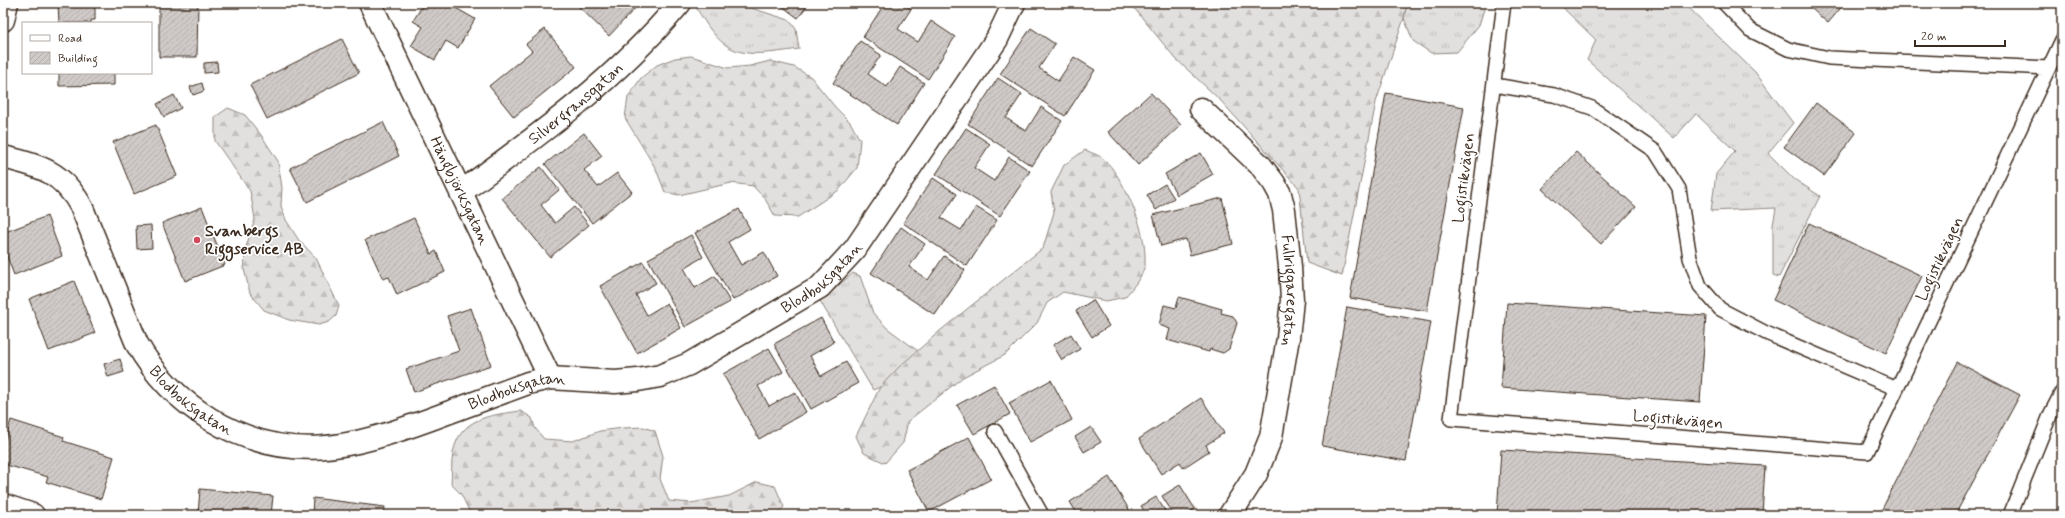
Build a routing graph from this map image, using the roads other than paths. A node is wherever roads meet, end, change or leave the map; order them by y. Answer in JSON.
{"nodes":[{"id":1,"x":7,"y":3,"type":"edge"},
{"id":2,"x":370,"y":3,"type":"edge"},
{"id":3,"x":680,"y":3,"type":"edge"},
{"id":4,"x":1014,"y":3,"type":"edge"},
{"id":5,"x":1504,"y":3,"type":"edge"},
{"id":6,"x":1724,"y":3,"type":"edge"},
{"id":7,"x":3,"y":20,"type":"edge"},
{"id":8,"x":2062,"y":40,"type":"edge"},
{"id":9,"x":2049,"y":68,"type":"junction"},
{"id":10,"x":1494,"y":85,"type":"junction"},
{"id":11,"x":1201,"y":109,"type":"dead end"},
{"id":12,"x":3,"y":157,"type":"edge"},
{"id":13,"x":461,"y":192,"type":"junction"},
{"id":14,"x":550,"y":378,"type":"junction"},
{"id":15,"x":1897,"y":389,"type":"junction"},
{"id":16,"x":2062,"y":392,"type":"edge"},
{"id":17,"x":995,"y":431,"type":"dead end"},
{"id":18,"x":3,"y":505,"type":"edge"},
{"id":19,"x":33,"y":515,"type":"edge"},
{"id":20,"x":1042,"y":515,"type":"edge"},
{"id":21,"x":1230,"y":515,"type":"edge"},
{"id":22,"x":2010,"y":515,"type":"edge"}],
"edges":[{"from":1,"to":7,"type":"street"},
{"from":2,"to":13,"type":"street","name":"Hängbjörksgatan"},
{"from":3,"to":13,"type":"street","name":"Silvergransgatan"},
{"from":4,"to":14,"type":"street","name":"Blodboksgatan"},
{"from":5,"to":10,"type":"lane","name":"Logistikvägen"},
{"from":6,"to":9,"type":"lane"},
{"from":8,"to":9,"type":"lane","name":"Logistikvägen"},
{"from":9,"to":15,"type":"lane","name":"Logistikvägen"},
{"from":10,"to":15,"type":"lane"},
{"from":10,"to":15,"type":"lane","name":"Logistikvägen"},
{"from":11,"to":21,"type":"street","name":"Fullriggaregatan"},
{"from":12,"to":14,"type":"street","name":"Blodboksgatan"},
{"from":13,"to":14,"type":"street","name":"Hängbjörksgatan"},
{"from":16,"to":22,"type":"lane"},
{"from":17,"to":20,"type":"lane"},
{"from":18,"to":19,"type":"street"}]}
